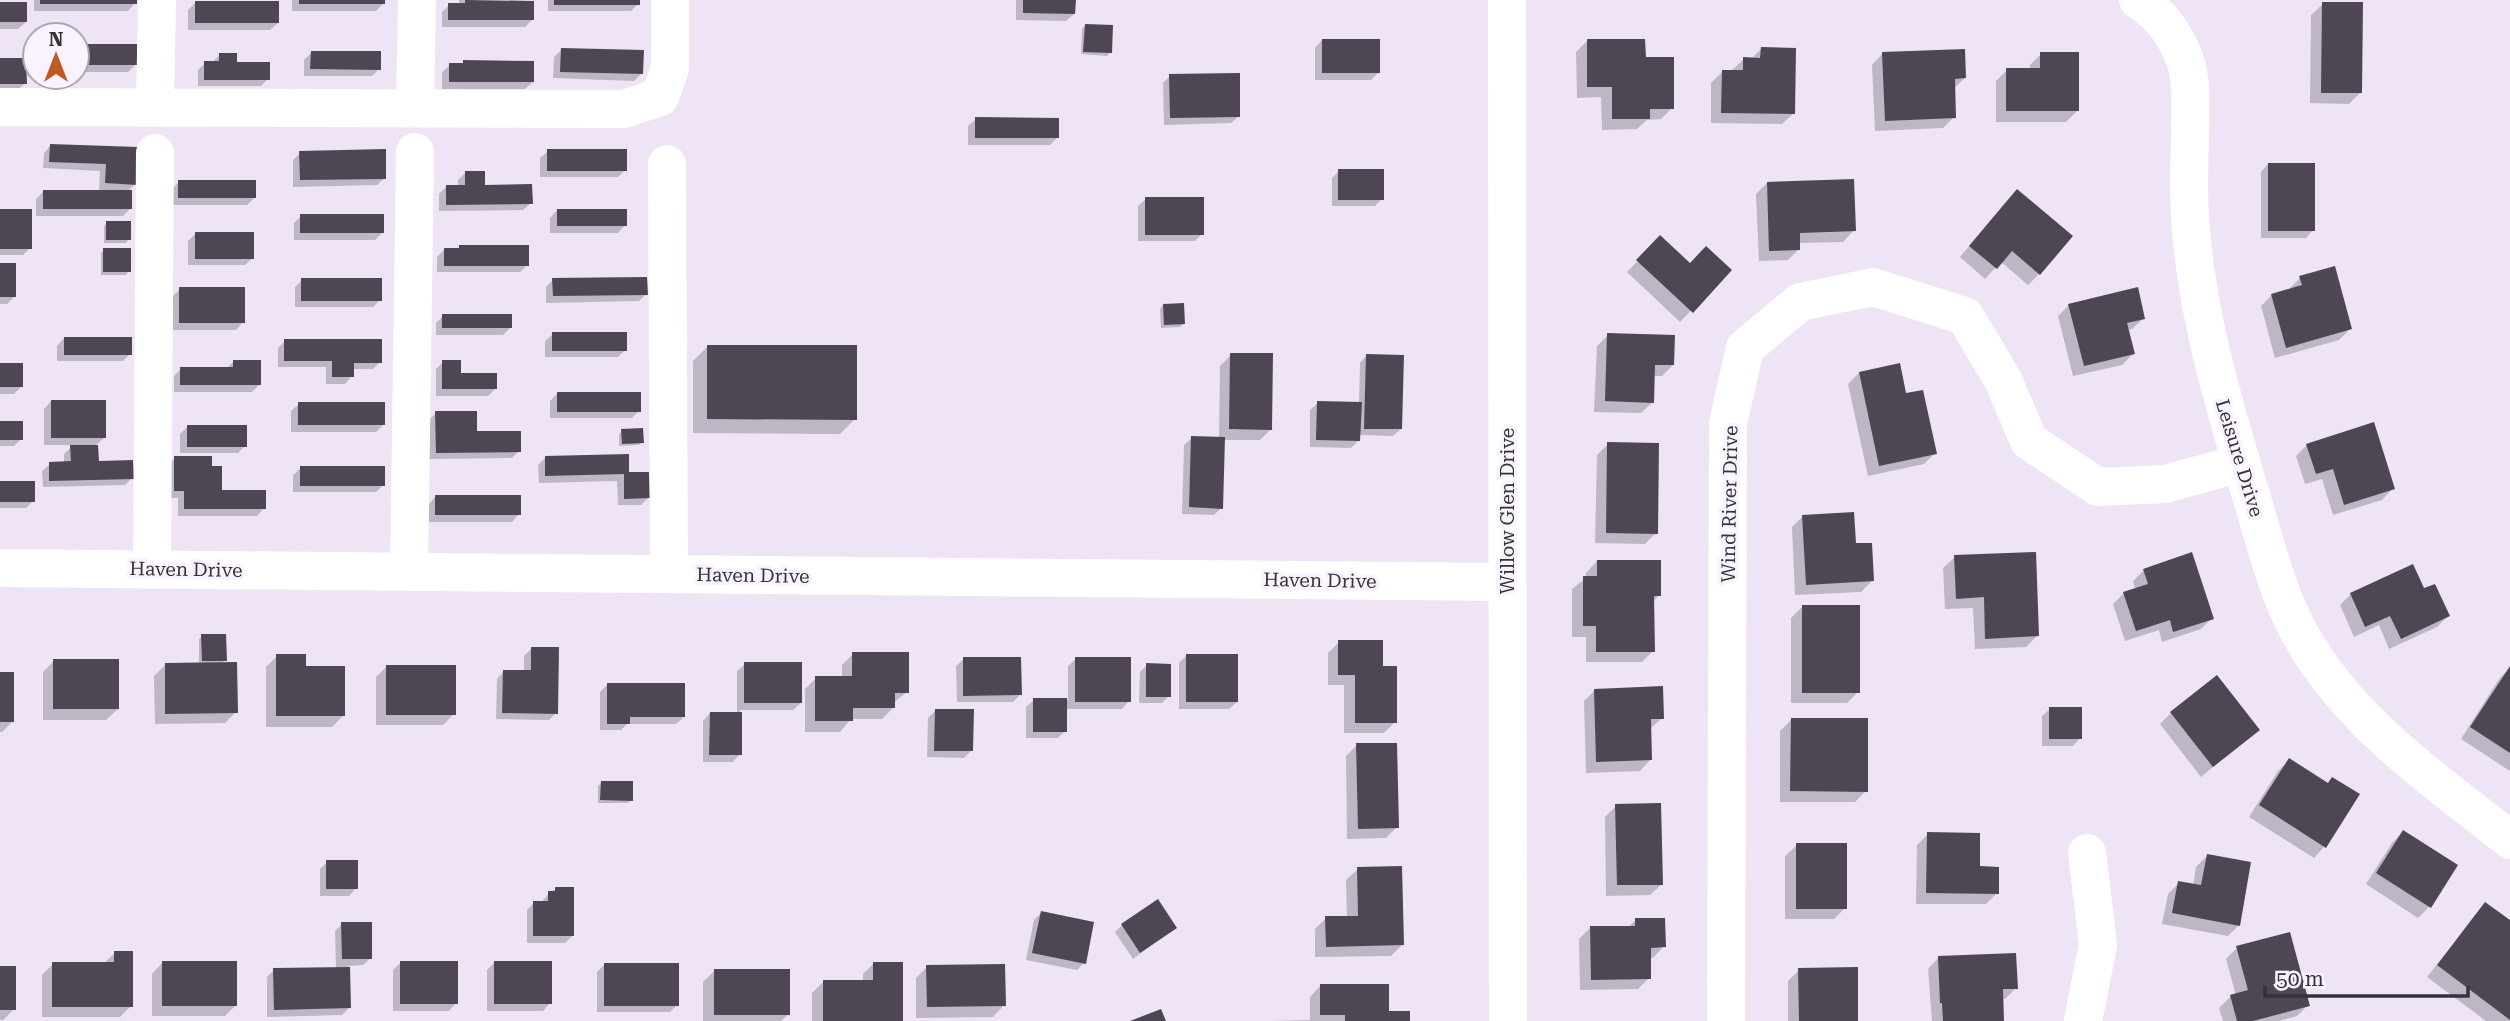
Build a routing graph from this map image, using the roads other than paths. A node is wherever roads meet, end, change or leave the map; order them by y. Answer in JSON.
{"nodes":[{"id":1,"x":157,"y":0,"type":"edge"},
{"id":2,"x":416,"y":0,"type":"edge"},
{"id":3,"x":670,"y":0,"type":"edge"},
{"id":4,"x":1507,"y":0,"type":"edge"},
{"id":5,"x":2138,"y":0,"type":"edge"},
{"id":6,"x":0,"y":107,"type":"edge"},
{"id":7,"x":156,"y":107,"type":"junction"},
{"id":8,"x":415,"y":107,"type":"junction"},
{"id":9,"x":415,"y":152,"type":"dead end"},
{"id":10,"x":155,"y":153,"type":"dead end"},
{"id":11,"x":667,"y":164,"type":"dead end"},
{"id":12,"x":2242,"y":463,"type":"junction"},
{"id":13,"x":0,"y":568,"type":"edge"},
{"id":14,"x":152,"y":569,"type":"junction"},
{"id":15,"x":409,"y":572,"type":"junction"},
{"id":16,"x":669,"y":574,"type":"junction"},
{"id":17,"x":1507,"y":582,"type":"junction"},
{"id":18,"x":2510,"y":840,"type":"edge"},
{"id":19,"x":2087,"y":853,"type":"dead end"},
{"id":20,"x":1508,"y":1021,"type":"edge"},
{"id":21,"x":1726,"y":1021,"type":"edge"},
{"id":22,"x":2083,"y":1021,"type":"edge"}],
"edges":[{"from":1,"to":7,"type":"street"},
{"from":2,"to":8,"type":"street"},
{"from":3,"to":8,"type":"street"},
{"from":4,"to":17,"type":"street","name":"Willow Glen Drive"},
{"from":5,"to":12,"type":"street","name":"Leisure Drive"},
{"from":6,"to":7,"type":"street"},
{"from":7,"to":8,"type":"street"},
{"from":9,"to":15,"type":"street"},
{"from":10,"to":14,"type":"street"},
{"from":11,"to":16,"type":"street"},
{"from":12,"to":18,"type":"street","name":"Leisure Drive"},
{"from":12,"to":21,"type":"street","name":"Wind River Drive"},
{"from":13,"to":14,"type":"street","name":"Haven Drive"},
{"from":14,"to":15,"type":"street","name":"Haven Drive"},
{"from":15,"to":16,"type":"street","name":"Haven Drive"},
{"from":16,"to":17,"type":"street","name":"Haven Drive"},
{"from":17,"to":20,"type":"street","name":"Willow Glen Drive"},
{"from":19,"to":22,"type":"street"}]}
